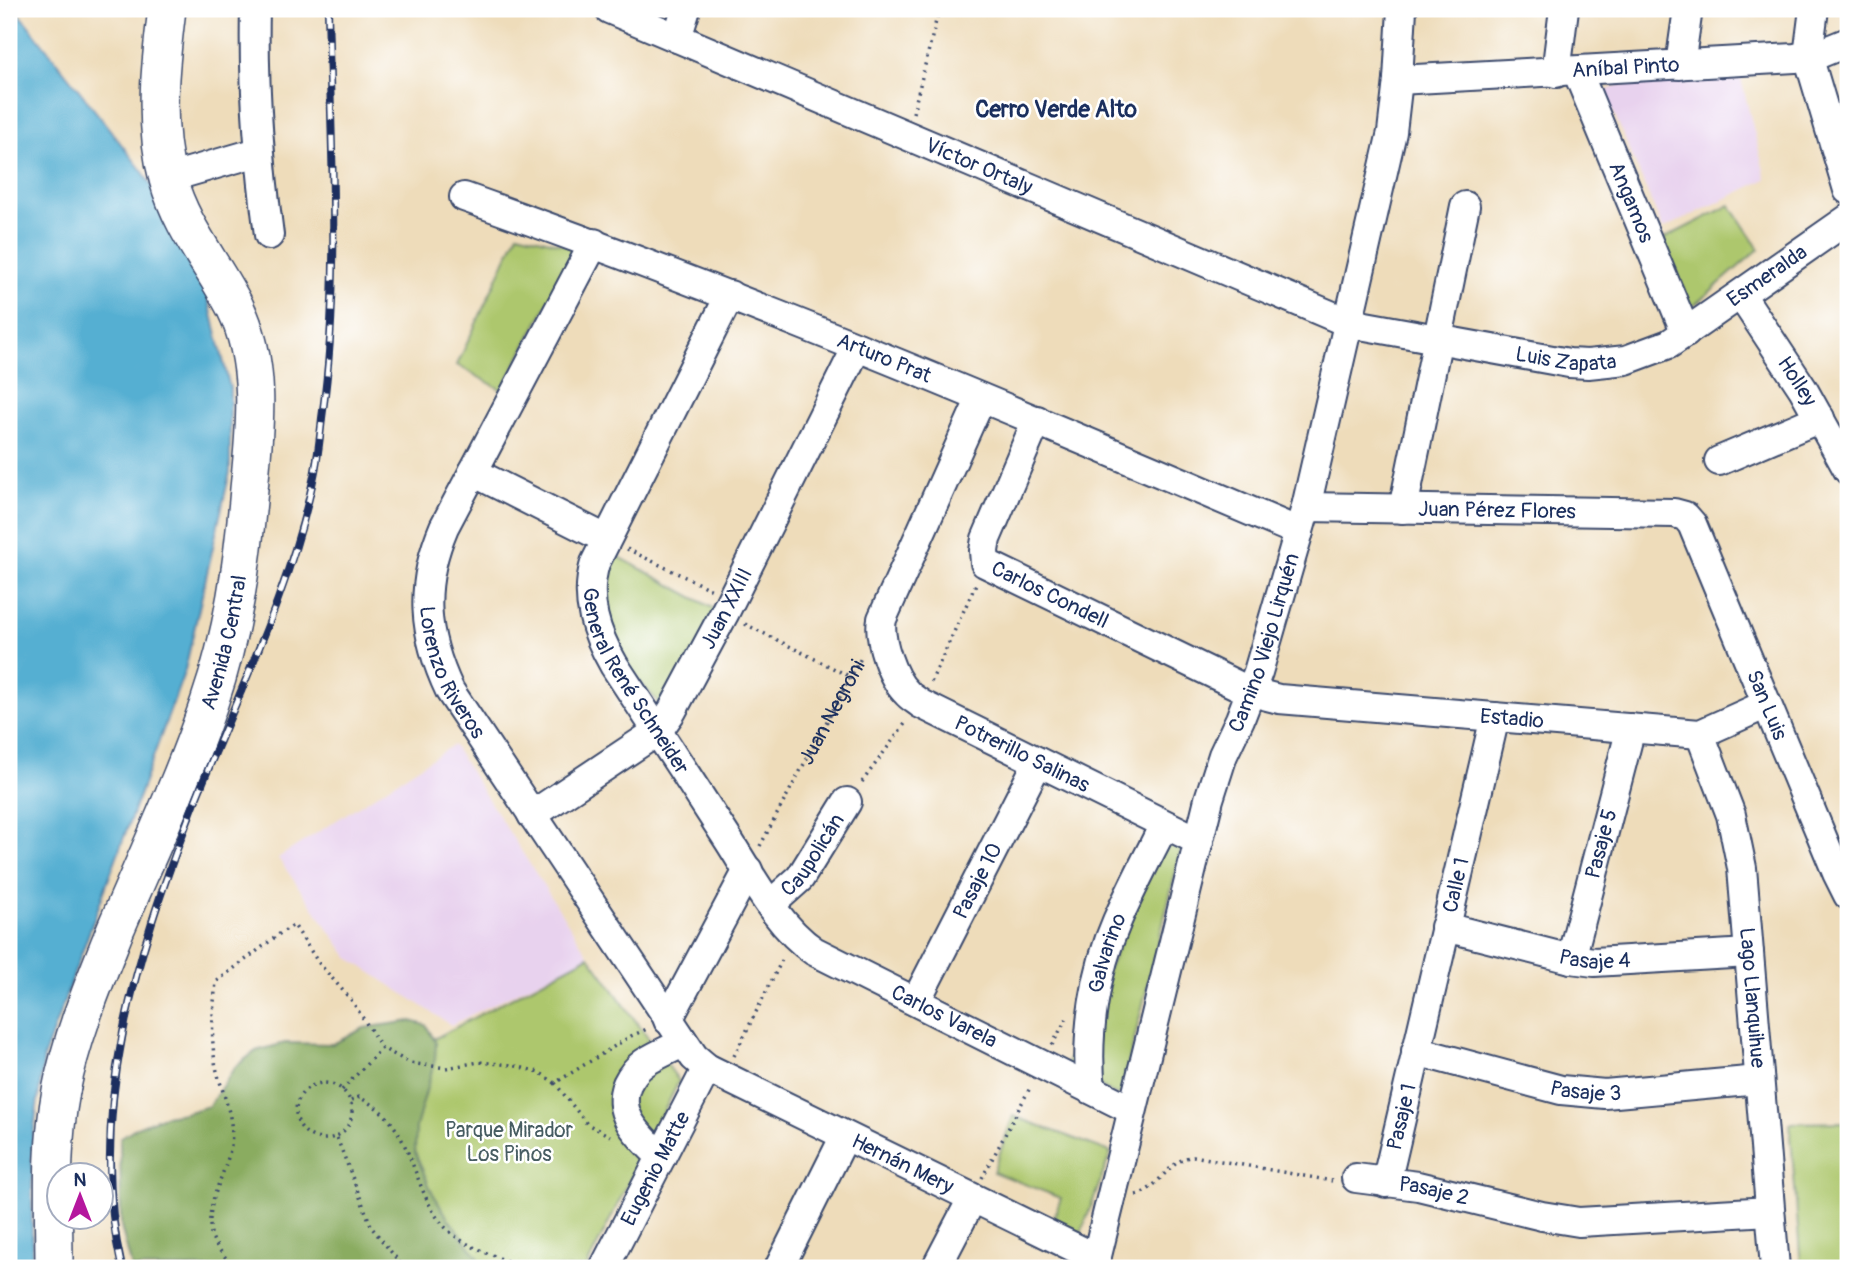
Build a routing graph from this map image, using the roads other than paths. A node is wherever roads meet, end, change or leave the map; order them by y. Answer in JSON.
{"nodes":[{"id":1,"x":167,"y":9,"type":"edge"},
{"id":2,"x":255,"y":9,"type":"edge"},
{"id":3,"x":609,"y":9,"type":"edge"},
{"id":4,"x":686,"y":9,"type":"edge"},
{"id":5,"x":1402,"y":9,"type":"edge"},
{"id":6,"x":1564,"y":9,"type":"edge"},
{"id":7,"x":1688,"y":9,"type":"edge"},
{"id":8,"x":1814,"y":9,"type":"edge"},
{"id":9,"x":677,"y":38,"type":"junction"},
{"id":10,"x":1848,"y":42,"type":"edge"},
{"id":11,"x":1808,"y":56,"type":"junction"},
{"id":12,"x":1681,"y":65,"type":"junction"},
{"id":13,"x":1567,"y":72,"type":"junction"},
{"id":14,"x":1398,"y":80,"type":"junction"},
{"id":15,"x":258,"y":152,"type":"junction"},
{"id":16,"x":168,"y":178,"type":"junction"},
{"id":17,"x":1848,"y":190,"type":"edge"},
{"id":18,"x":464,"y":197,"type":"dead end"},
{"id":19,"x":1465,"y":206,"type":"dead end"},
{"id":20,"x":1845,"y":226,"type":"edge"},
{"id":21,"x":269,"y":235,"type":"dead end"},
{"id":22,"x":594,"y":243,"type":"junction"},
{"id":23,"x":730,"y":295,"type":"junction"},
{"id":24,"x":1741,"y":295,"type":"junction"},
{"id":25,"x":1349,"y":323,"type":"junction"},
{"id":26,"x":1686,"y":333,"type":"junction"},
{"id":27,"x":1438,"y":340,"type":"junction"},
{"id":28,"x":857,"y":347,"type":"junction"},
{"id":29,"x":981,"y":398,"type":"junction"},
{"id":30,"x":1820,"y":418,"type":"junction"},
{"id":31,"x":1037,"y":420,"type":"junction"},
{"id":32,"x":1720,"y":461,"type":"dead end"},
{"id":33,"x":1848,"y":470,"type":"edge"},
{"id":34,"x":473,"y":472,"type":"junction"},
{"id":35,"x":1404,"y":509,"type":"junction"},
{"id":36,"x":1685,"y":516,"type":"joint"},
{"id":37,"x":1303,"y":519,"type":"junction"},
{"id":38,"x":607,"y":539,"type":"junction"},
{"id":39,"x":1251,"y":692,"type":"junction"},
{"id":40,"x":1767,"y":704,"type":"junction"},
{"id":41,"x":1495,"y":717,"type":"junction"},
{"id":42,"x":1631,"y":728,"type":"junction"},
{"id":43,"x":658,"y":731,"type":"junction"},
{"id":44,"x":1700,"y":734,"type":"junction"},
{"id":45,"x":1038,"y":762,"type":"junction"},
{"id":46,"x":847,"y":802,"type":"dead end"},
{"id":47,"x":532,"y":815,"type":"junction"},
{"id":48,"x":1164,"y":825,"type":"junction"},
{"id":49,"x":1199,"y":841,"type":"junction"},
{"id":50,"x":748,"y":870,"type":"junction"},
{"id":51,"x":1848,"y":895,"type":"edge"},
{"id":52,"x":771,"y":904,"type":"junction"},
{"id":53,"x":1445,"y":927,"type":"junction"},
{"id":54,"x":1749,"y":953,"type":"junction"},
{"id":55,"x":1571,"y":959,"type":"junction"},
{"id":56,"x":916,"y":1001,"type":"junction"},
{"id":57,"x":668,"y":1020,"type":"junction"},
{"id":58,"x":683,"y":1043,"type":"junction"},
{"id":59,"x":1416,"y":1051,"type":"junction"},
{"id":60,"x":720,"y":1064,"type":"junction"},
{"id":61,"x":1759,"y":1080,"type":"junction"},
{"id":62,"x":1091,"y":1089,"type":"junction"},
{"id":63,"x":1132,"y":1111,"type":"junction"},
{"id":64,"x":845,"y":1136,"type":"junction"},
{"id":65,"x":661,"y":1157,"type":"junction"},
{"id":66,"x":1356,"y":1178,"type":"road end"},
{"id":67,"x":1386,"y":1183,"type":"junction"},
{"id":68,"x":972,"y":1199,"type":"junction"},
{"id":69,"x":1770,"y":1210,"type":"junction"},
{"id":70,"x":1095,"y":1263,"type":"edge"},
{"id":71,"x":54,"y":1268,"type":"edge"},
{"id":72,"x":604,"y":1268,"type":"edge"},
{"id":73,"x":779,"y":1268,"type":"edge"},
{"id":74,"x":936,"y":1268,"type":"edge"},
{"id":75,"x":1775,"y":1268,"type":"edge"}],
"edges":[{"from":1,"to":16,"type":"main road","name":"Avenida Central"},
{"from":2,"to":15,"type":"street"},
{"from":3,"to":9,"type":"street","name":"Víctor Ortaly"},
{"from":4,"to":9,"type":"street"},
{"from":5,"to":14,"type":"street","name":"Camino Viejo Lirquén"},
{"from":6,"to":13,"type":"street"},
{"from":7,"to":12,"type":"street"},
{"from":8,"to":11,"type":"street"},
{"from":9,"to":25,"type":"street","name":"Víctor Ortaly"},
{"from":10,"to":11,"type":"street","name":"Aníbal Pinto"},
{"from":11,"to":12,"type":"street","name":"Aníbal Pinto"},
{"from":11,"to":17,"type":"street"},
{"from":12,"to":13,"type":"street","name":"Aníbal Pinto"},
{"from":13,"to":14,"type":"street","name":"Aníbal Pinto"},
{"from":13,"to":26,"type":"street","name":"Angamos"},
{"from":14,"to":25,"type":"street","name":"Camino Viejo Lirquén"},
{"from":15,"to":16,"type":"street"},
{"from":15,"to":21,"type":"street"},
{"from":16,"to":71,"type":"main road","name":"Avenida Central"},
{"from":18,"to":22,"type":"street","name":"Arturo Prat"},
{"from":19,"to":27,"type":"street"},
{"from":20,"to":24,"type":"street","name":"Esmeralda"},
{"from":22,"to":23,"type":"street","name":"Arturo Prat"},
{"from":22,"to":34,"type":"street","name":"Lorenzo Riveros"},
{"from":23,"to":28,"type":"street","name":"Arturo Prat"},
{"from":23,"to":38,"type":"street","name":"General René Schneider"},
{"from":24,"to":26,"type":"street","name":"Esmeralda"},
{"from":24,"to":30,"type":"street","name":"Holley"},
{"from":25,"to":27,"type":"street","name":"Luis Zapata"},
{"from":25,"to":37,"type":"street","name":"Camino Viejo Lirquén"},
{"from":26,"to":27,"type":"street","name":"Luis Zapata"},
{"from":27,"to":35,"type":"street"},
{"from":28,"to":29,"type":"street","name":"Arturo Prat"},
{"from":28,"to":43,"type":"street","name":"Juan XXIII"},
{"from":29,"to":31,"type":"street","name":"Arturo Prat"},
{"from":29,"to":45,"type":"street","name":"Potrerillo Salinas"},
{"from":30,"to":32,"type":"street"},
{"from":30,"to":33,"type":"street","name":"Holley"},
{"from":31,"to":37,"type":"street","name":"Arturo Prat"},
{"from":31,"to":39,"type":"street","name":"Carlos Condell"},
{"from":34,"to":38,"type":"street"},
{"from":34,"to":47,"type":"street","name":"Lorenzo Riveros"},
{"from":35,"to":36,"type":"street","name":"Juan Pérez Flores"},
{"from":35,"to":37,"type":"street","name":"Juan Pérez Flores"},
{"from":36,"to":40,"type":"street","name":"San Luis"},
{"from":37,"to":39,"type":"street","name":"Camino Viejo Lirquén"},
{"from":38,"to":43,"type":"street","name":"General René Schneider"},
{"from":39,"to":41,"type":"street","name":"Estadio"},
{"from":39,"to":49,"type":"street","name":"Camino Viejo Lirquén"},
{"from":40,"to":44,"type":"street","name":"Estadio"},
{"from":40,"to":51,"type":"street","name":"San Luis"},
{"from":41,"to":42,"type":"street","name":"Estadio"},
{"from":41,"to":53,"type":"street","name":"Calle 1"},
{"from":42,"to":44,"type":"street","name":"Estadio"},
{"from":42,"to":55,"type":"street","name":"Pasaje 5"},
{"from":43,"to":47,"type":"street","name":"Juan XXIII"},
{"from":43,"to":50,"type":"street","name":"General René Schneider"},
{"from":44,"to":54,"type":"street","name":"Lago Llanquihue"},
{"from":45,"to":48,"type":"street","name":"Potrerillo Salinas"},
{"from":45,"to":56,"type":"street","name":"Pasaje 10"},
{"from":46,"to":52,"type":"street","name":"Caupolicán"},
{"from":47,"to":57,"type":"street","name":"Lorenzo Riveros"},
{"from":48,"to":49,"type":"street","name":"Potrerillo Salinas"},
{"from":48,"to":62,"type":"street","name":"Galvarino"},
{"from":49,"to":63,"type":"street","name":"Camino Viejo Lirquén"},
{"from":50,"to":52,"type":"street","name":"General René Schneider"},
{"from":50,"to":57,"type":"street"},
{"from":52,"to":56,"type":"street","name":"Carlos Varela"},
{"from":53,"to":55,"type":"street","name":"Pasaje 4"},
{"from":53,"to":59,"type":"street","name":"Calle 1"},
{"from":54,"to":55,"type":"street","name":"Pasaje 4"},
{"from":54,"to":61,"type":"street","name":"Lago Llanquihue"},
{"from":56,"to":62,"type":"street","name":"Carlos Varela"},
{"from":57,"to":58,"type":"street","name":"Lorenzo Riveros"},
{"from":58,"to":60,"type":"street","name":"Lorenzo Riveros"},
{"from":58,"to":65,"type":"street"},
{"from":59,"to":61,"type":"street","name":"Pasaje 3"},
{"from":59,"to":67,"type":"street","name":"Pasaje 1"},
{"from":60,"to":64,"type":"street","name":"Hernán Mery"},
{"from":60,"to":65,"type":"street","name":"Eugenio Matte"},
{"from":61,"to":69,"type":"street","name":"Lago Llanquihue"},
{"from":62,"to":63,"type":"street","name":"Carlos Varela"},
{"from":63,"to":70,"type":"street","name":"Camino Viejo Lirquén"},
{"from":64,"to":68,"type":"street","name":"Hernán Mery"},
{"from":64,"to":73,"type":"street"},
{"from":65,"to":72,"type":"street","name":"Eugenio Matte"},
{"from":66,"to":67,"type":"street","name":"Pasaje 2"},
{"from":67,"to":69,"type":"street","name":"Pasaje 2"},
{"from":68,"to":70,"type":"street","name":"Hernán Mery"},
{"from":68,"to":74,"type":"street"},
{"from":69,"to":75,"type":"street","name":"Lago Llanquihue"}]}
